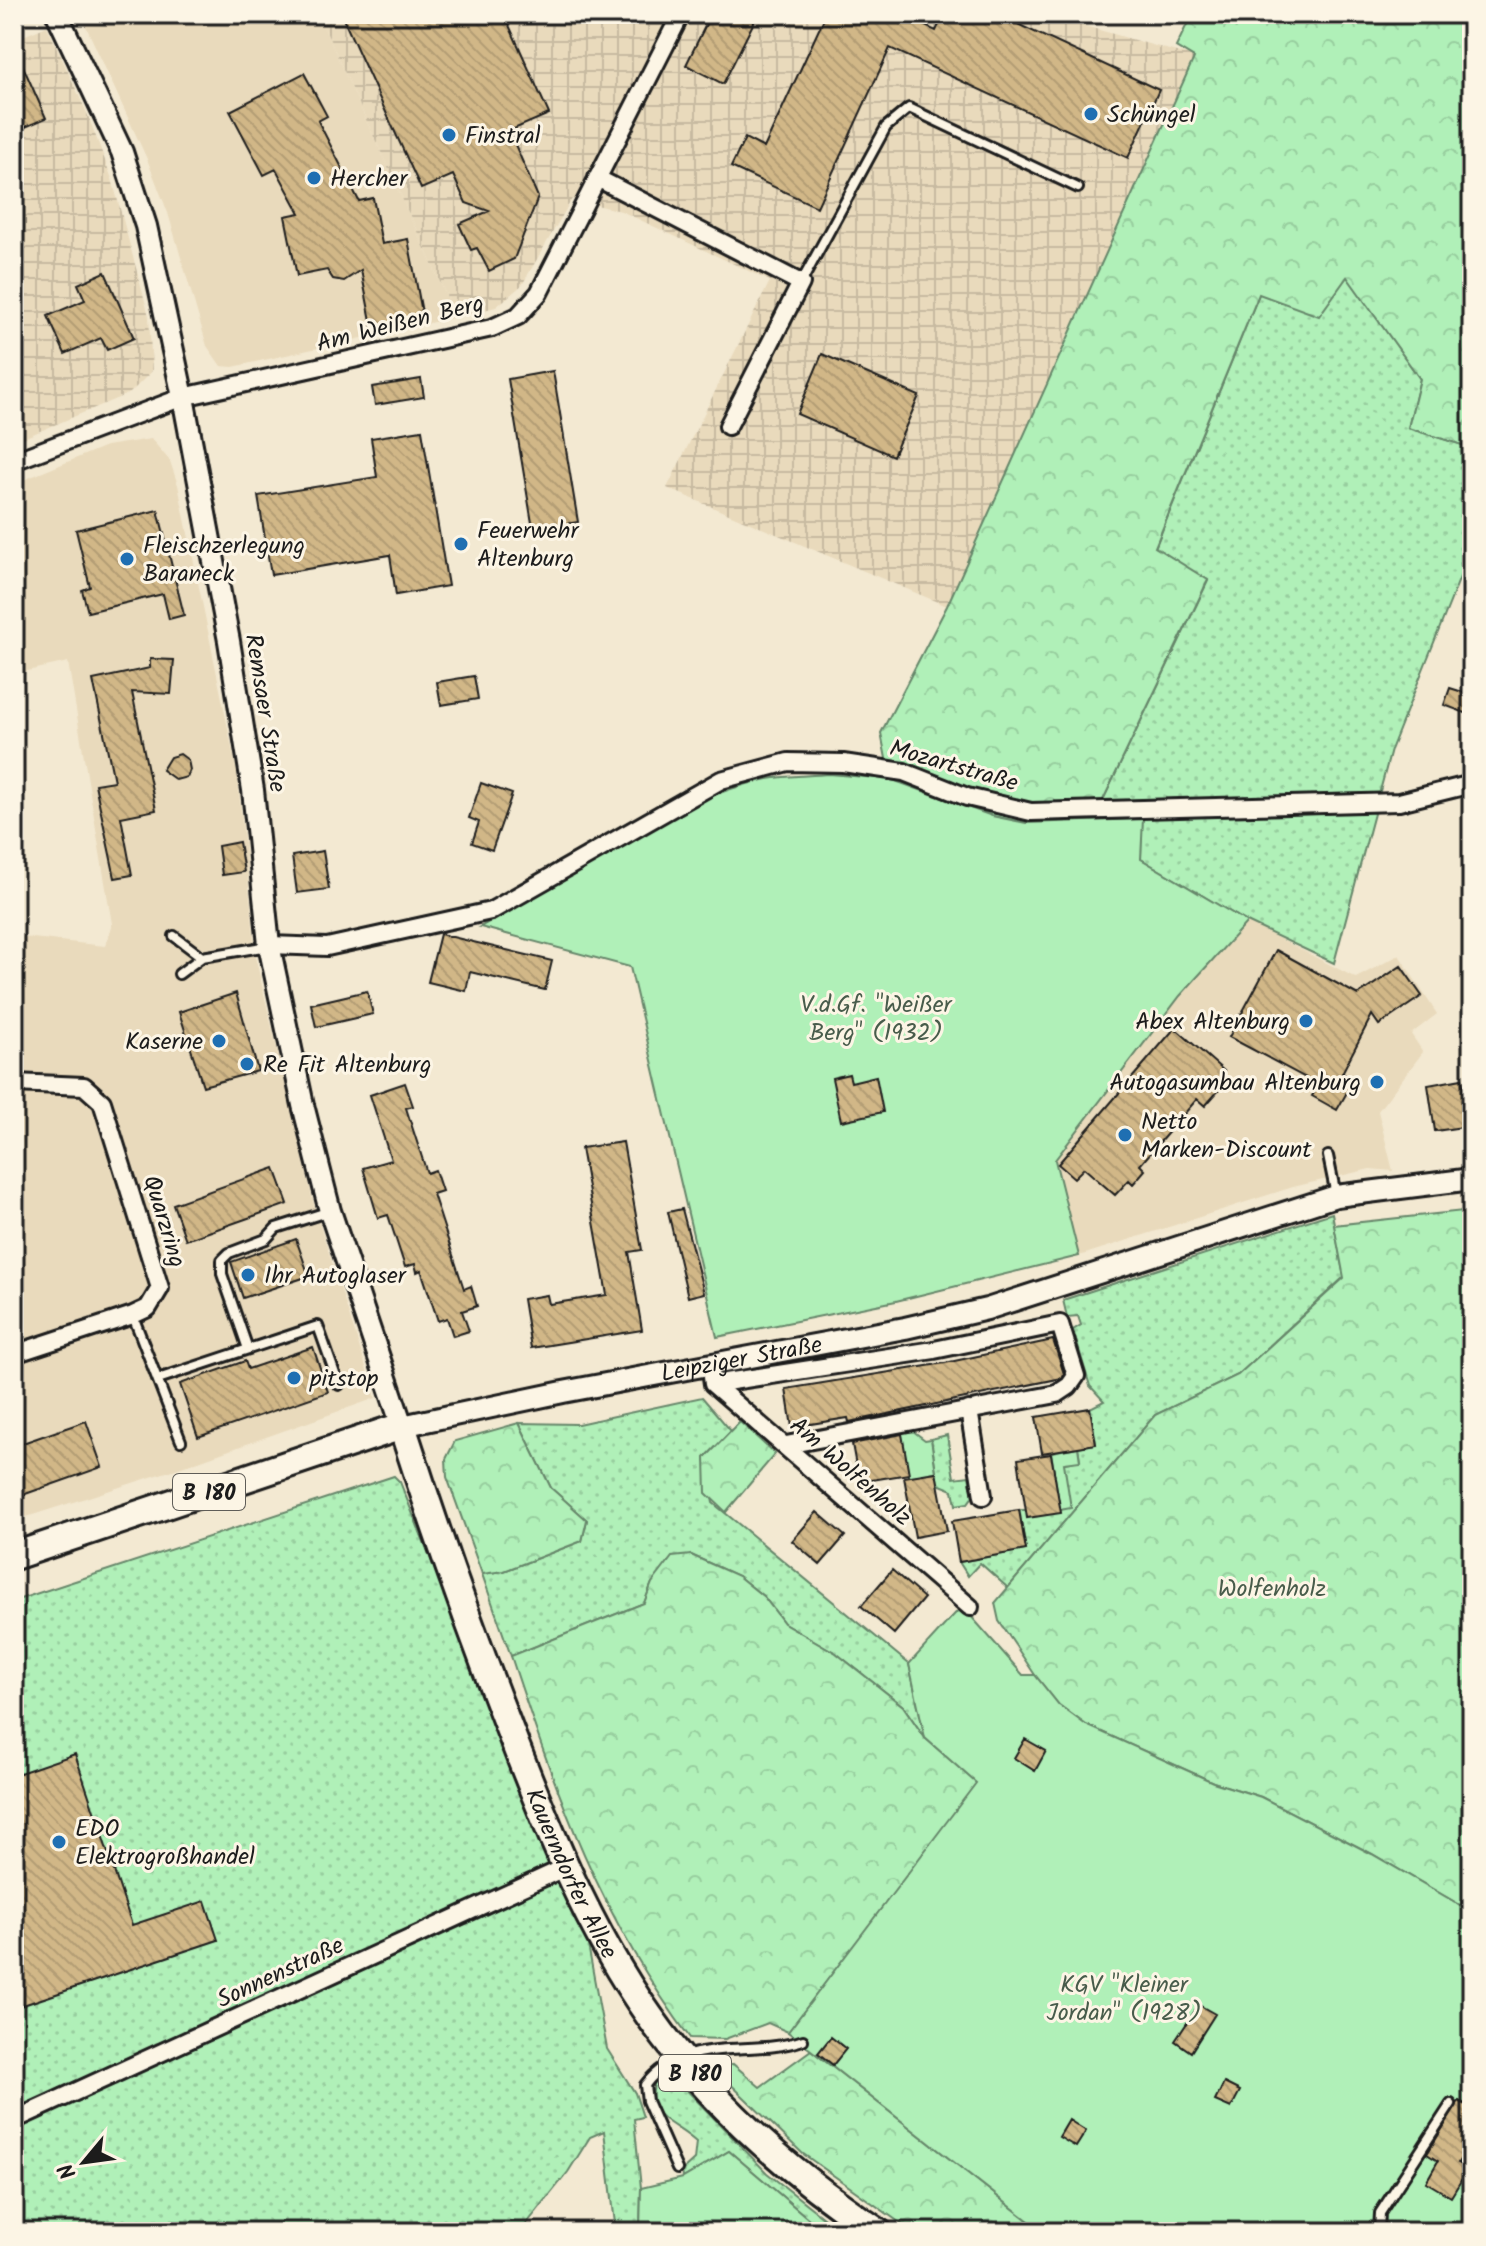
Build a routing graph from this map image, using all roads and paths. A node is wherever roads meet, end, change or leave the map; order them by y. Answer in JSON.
{"nodes":[{"id":1,"x":57,"y":14,"type":"edge"},
{"id":2,"x":681,"y":14,"type":"edge"},
{"id":3,"x":597,"y":178,"type":"junction"},
{"id":4,"x":1078,"y":188,"type":"dead end"},
{"id":5,"x":801,"y":283,"type":"junction"},
{"id":6,"x":183,"y":397,"type":"junction"},
{"id":7,"x":728,"y":426,"type":"dead end"},
{"id":8,"x":14,"y":461,"type":"edge"},
{"id":9,"x":1472,"y":784,"type":"edge"},
{"id":10,"x":174,"y":936,"type":"dead end"},
{"id":11,"x":269,"y":945,"type":"junction"},
{"id":12,"x":202,"y":957,"type":"junction"},
{"id":13,"x":179,"y":974,"type":"dead end"},
{"id":14,"x":14,"y":1083,"type":"edge"},
{"id":15,"x":1328,"y":1156,"type":"dead end"},
{"id":16,"x":1472,"y":1179,"type":"edge"},
{"id":17,"x":1336,"y":1196,"type":"junction"},
{"id":18,"x":330,"y":1211,"type":"junction"},
{"id":19,"x":133,"y":1315,"type":"junction"},
{"id":20,"x":248,"y":1349,"type":"junction"},
{"id":21,"x":14,"y":1354,"type":"edge"},
{"id":22,"x":712,"y":1375,"type":"junction"},
{"id":23,"x":158,"y":1379,"type":"junction"},
{"id":24,"x":339,"y":1385,"type":"dead end"},
{"id":25,"x":969,"y":1410,"type":"junction"},
{"id":26,"x":402,"y":1426,"type":"junction"},
{"id":27,"x":181,"y":1441,"type":"dead end"},
{"id":28,"x":786,"y":1445,"type":"junction"},
{"id":29,"x":983,"y":1496,"type":"dead end"},
{"id":30,"x":14,"y":1556,"type":"edge"},
{"id":31,"x":970,"y":1607,"type":"dead end"},
{"id":32,"x":566,"y":1867,"type":"junction"},
{"id":33,"x":803,"y":2040,"type":"dead end"},
{"id":34,"x":680,"y":2057,"type":"junction"},
{"id":35,"x":1451,"y":2104,"type":"dead end"},
{"id":36,"x":14,"y":2120,"type":"edge"},
{"id":37,"x":677,"y":2169,"type":"dead end"},
{"id":38,"x":878,"y":2232,"type":"edge"},
{"id":39,"x":1379,"y":2232,"type":"edge"}],
"edges":[{"from":1,"to":6,"type":"street","name":"Remsaer Straße"},
{"from":2,"to":3,"type":"street","name":"Am Weißen Berg"},
{"from":3,"to":5,"type":"street"},
{"from":3,"to":6,"type":"street","name":"Am Weißen Berg"},
{"from":4,"to":5,"type":"lane"},
{"from":5,"to":7,"type":"street"},
{"from":6,"to":8,"type":"street","name":"Am Weißen Berg"},
{"from":6,"to":11,"type":"street","name":"Remsaer Straße"},
{"from":9,"to":11,"type":"street","name":"Mozartstraße"},
{"from":10,"to":12,"type":"lane"},
{"from":11,"to":12,"type":"lane"},
{"from":11,"to":18,"type":"street","name":"Remsaer Straße"},
{"from":12,"to":13,"type":"lane"},
{"from":14,"to":19,"type":"street","name":"Quarzring"},
{"from":15,"to":17,"type":"lane"},
{"from":16,"to":17,"type":"street","name":"Leipziger Straße"},
{"from":17,"to":22,"type":"street","name":"Leipziger Straße"},
{"from":18,"to":20,"type":"lane"},
{"from":18,"to":26,"type":"street","name":"Remsaer Straße"},
{"from":19,"to":21,"type":"street","name":"Quarzring"},
{"from":19,"to":23,"type":"lane"},
{"from":20,"to":23,"type":"lane"},
{"from":20,"to":24,"type":"lane"},
{"from":22,"to":25,"type":"street","name":"Leipziger Straße"},
{"from":22,"to":26,"type":"street","name":"Leipziger Straße"},
{"from":22,"to":28,"type":"street","name":"Am Wolfenholz"},
{"from":23,"to":27,"type":"lane"},
{"from":25,"to":28,"type":"street","name":"Leipziger Straße"},
{"from":25,"to":29,"type":"street"},
{"from":26,"to":30,"type":"main road","name":"Leipziger Straße","number":"B 180"},
{"from":26,"to":32,"type":"main road","name":"Kauerndorfer Allee","number":"B 180"},
{"from":28,"to":31,"type":"street","name":"Am Wolfenholz"},
{"from":32,"to":34,"type":"main road","name":"Kauerndorfer Allee","number":"B 180"},
{"from":32,"to":36,"type":"street","name":"Sonnenstraße"},
{"from":33,"to":34,"type":"lane"},
{"from":34,"to":37,"type":"lane"},
{"from":34,"to":38,"type":"main road","name":"Kauerndorfer Allee","number":"B 180"},
{"from":35,"to":39,"type":"lane"}]}
